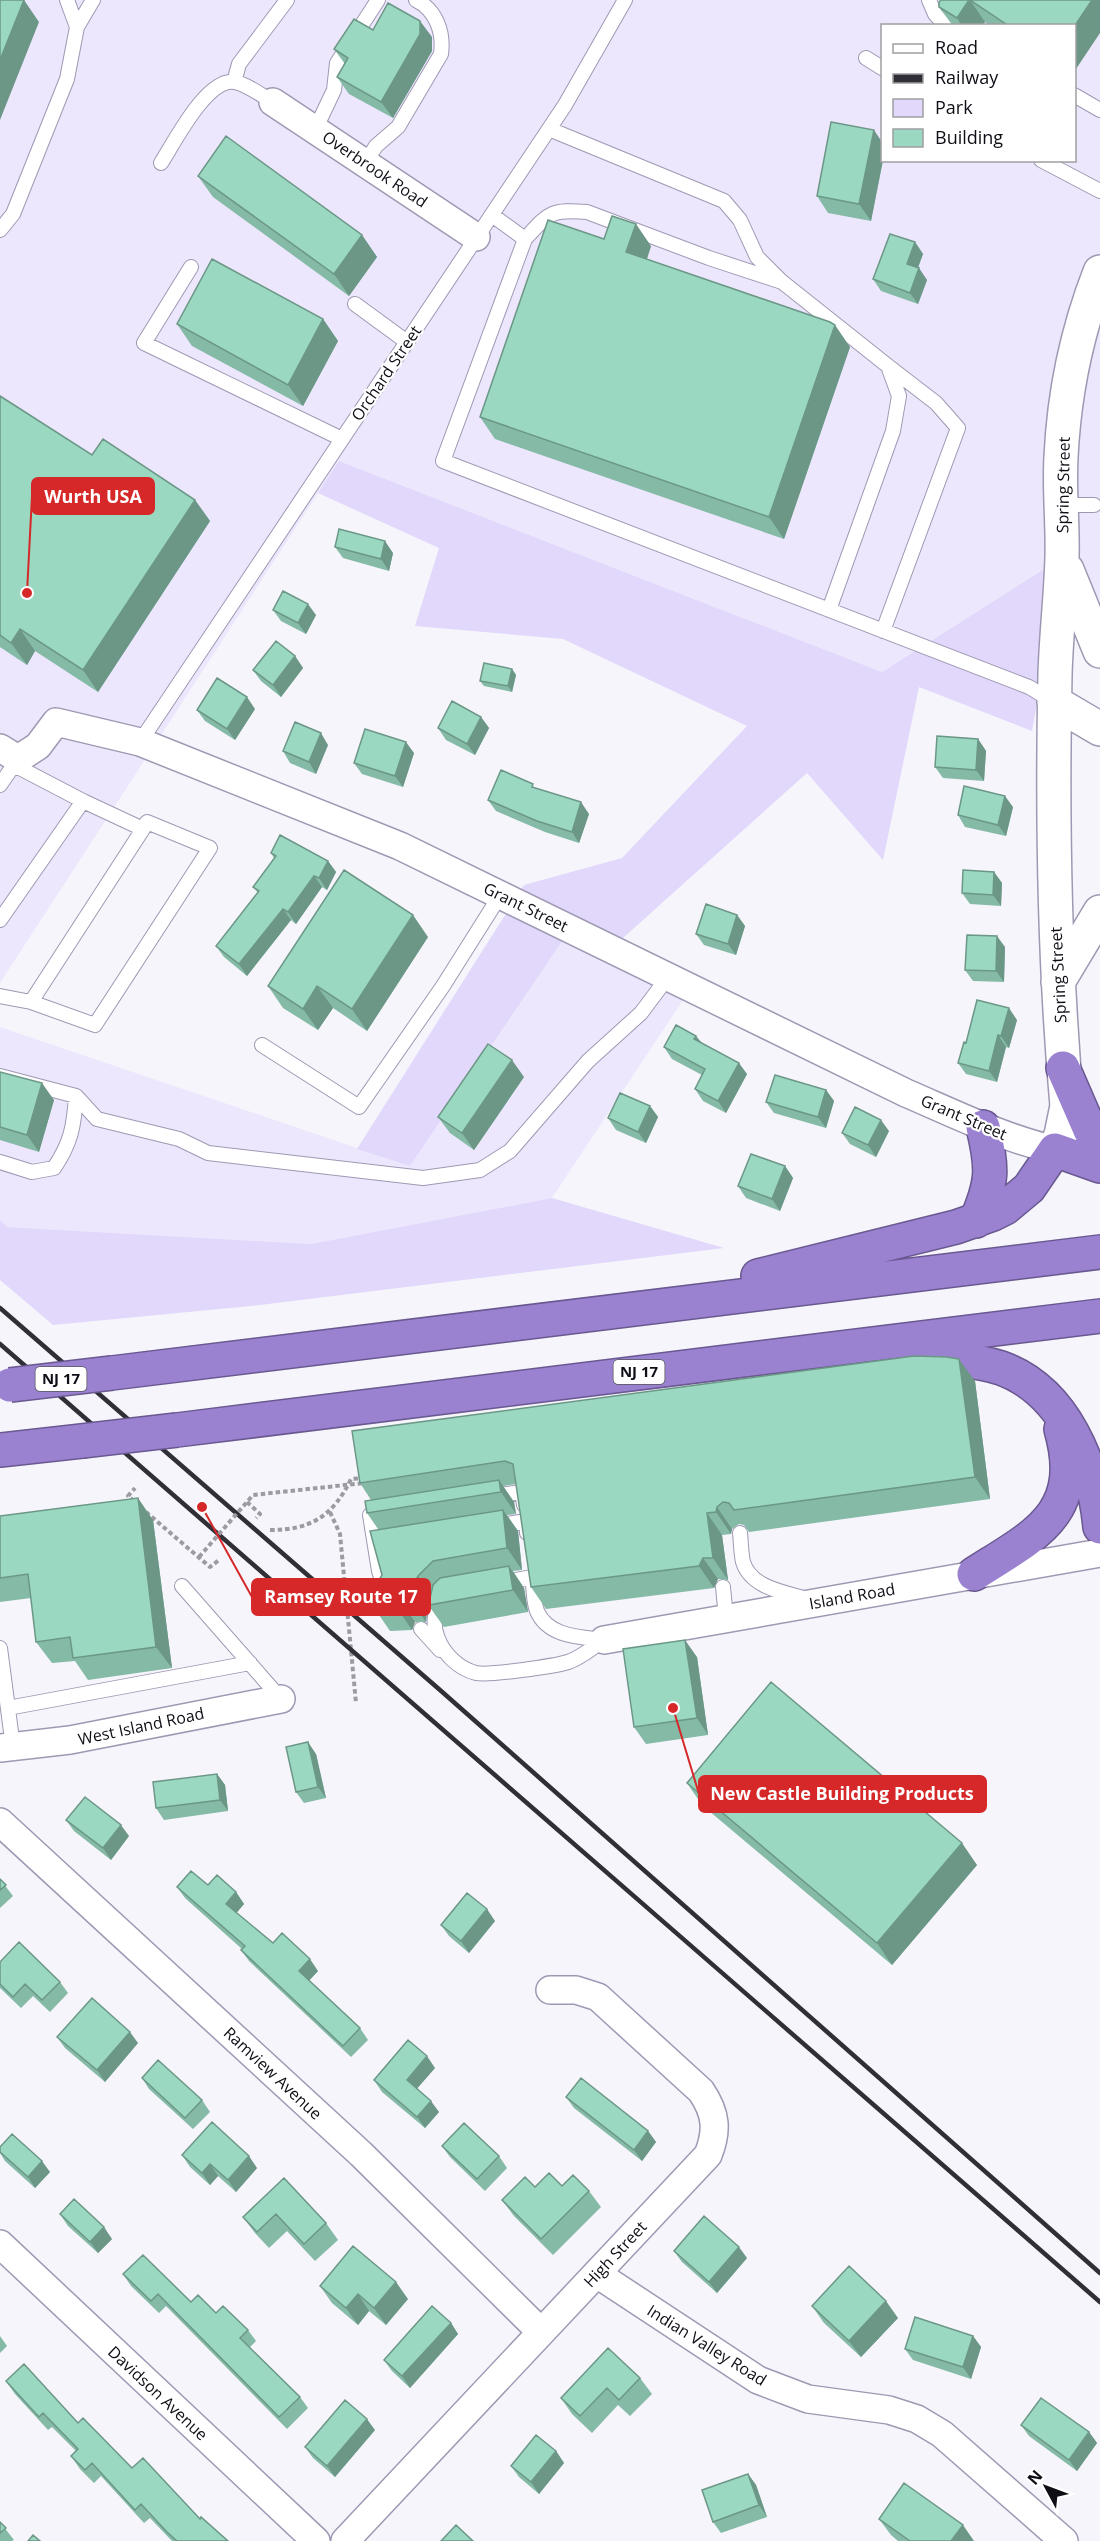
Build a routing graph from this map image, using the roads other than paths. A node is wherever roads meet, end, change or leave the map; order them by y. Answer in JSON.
{"nodes":[{"id":1,"x":67,"y":0,"type":"edge"},
{"id":2,"x":93,"y":0,"type":"edge"},
{"id":3,"x":287,"y":0,"type":"edge"},
{"id":4,"x":378,"y":0,"type":"edge"},
{"id":5,"x":416,"y":0,"type":"edge"},
{"id":6,"x":625,"y":0,"type":"edge"},
{"id":7,"x":929,"y":0,"type":"edge"},
{"id":8,"x":944,"y":24,"type":"edge"},
{"id":9,"x":77,"y":27,"type":"junction"},
{"id":10,"x":866,"y":58,"type":"dead end"},
{"id":11,"x":881,"y":67,"type":"edge"},
{"id":12,"x":234,"y":82,"type":"junction"},
{"id":13,"x":1076,"y":96,"type":"edge"},
{"id":14,"x":273,"y":102,"type":"joint"},
{"id":15,"x":1100,"y":110,"type":"edge"},
{"id":16,"x":549,"y":129,"type":"junction"},
{"id":17,"x":315,"y":130,"type":"junction"},
{"id":18,"x":1045,"y":162,"type":"edge"},
{"id":19,"x":365,"y":163,"type":"junction"},
{"id":20,"x":161,"y":164,"type":"dead end"},
{"id":21,"x":1100,"y":191,"type":"edge"},
{"id":22,"x":492,"y":215,"type":"junction"},
{"id":23,"x":0,"y":230,"type":"edge"},
{"id":24,"x":476,"y":237,"type":"junction"},
{"id":25,"x":525,"y":239,"type":"junction"},
{"id":26,"x":191,"y":267,"type":"dead end"},
{"id":27,"x":1100,"y":272,"type":"edge"},
{"id":28,"x":781,"y":281,"type":"junction"},
{"id":29,"x":355,"y":304,"type":"dead end"},
{"id":30,"x":407,"y":342,"type":"junction"},
{"id":31,"x":888,"y":366,"type":"junction"},
{"id":32,"x":342,"y":439,"type":"junction"},
{"id":33,"x":1062,"y":505,"type":"junction"},
{"id":34,"x":1098,"y":506,"type":"edge"},
{"id":35,"x":1062,"y":557,"type":"junction"},
{"id":36,"x":829,"y":610,"type":"junction"},
{"id":37,"x":883,"y":631,"type":"junction"},
{"id":38,"x":1100,"y":651,"type":"edge"},
{"id":39,"x":1054,"y":702,"type":"junction"},
{"id":40,"x":1100,"y":729,"type":"edge"},
{"id":41,"x":140,"y":742,"type":"junction"},
{"id":42,"x":11,"y":757,"type":"edge"},
{"id":43,"x":0,"y":785,"type":"edge"},
{"id":44,"x":83,"y":801,"type":"junction"},
{"id":45,"x":143,"y":829,"type":"junction"},
{"id":46,"x":501,"y":894,"type":"junction"},
{"id":47,"x":1100,"y":912,"type":"edge"},
{"id":48,"x":0,"y":920,"type":"edge"},
{"id":49,"x":668,"y":977,"type":"junction"},
{"id":50,"x":1058,"y":982,"type":"junction"},
{"id":51,"x":0,"y":996,"type":"edge"},
{"id":52,"x":31,"y":1002,"type":"junction"},
{"id":53,"x":262,"y":1045,"type":"dead end"},
{"id":54,"x":1063,"y":1068,"type":"junction"},
{"id":55,"x":0,"y":1076,"type":"edge"},
{"id":56,"x":76,"y":1096,"type":"junction"},
{"id":57,"x":983,"y":1127,"type":"junction"},
{"id":58,"x":1100,"y":1148,"type":"edge"},
{"id":59,"x":1055,"y":1150,"type":"junction"},
{"id":60,"x":0,"y":1162,"type":"edge"},
{"id":61,"x":1100,"y":1166,"type":"edge"},
{"id":62,"x":976,"y":1221,"type":"junction"},
{"id":63,"x":1100,"y":1252,"type":"edge"},
{"id":64,"x":593,"y":1315,"type":"junction"},
{"id":65,"x":1100,"y":1316,"type":"edge"},
{"id":66,"x":685,"y":1367,"type":"junction"},
{"id":67,"x":5,"y":1386,"type":"edge"},
{"id":68,"x":1054,"y":1407,"type":"junction"},
{"id":69,"x":0,"y":1450,"type":"edge"},
{"id":70,"x":477,"y":1499,"type":"edge"},
{"id":71,"x":399,"y":1511,"type":"edge"},
{"id":72,"x":526,"y":1521,"type":"junction"},
{"id":73,"x":1100,"y":1527,"type":"edge"},
{"id":74,"x":481,"y":1528,"type":"edge"},
{"id":75,"x":740,"y":1533,"type":"dead end"},
{"id":76,"x":392,"y":1543,"type":"edge"},
{"id":77,"x":528,"y":1543,"type":"edge"},
{"id":78,"x":375,"y":1545,"type":"junction"},
{"id":79,"x":1100,"y":1553,"type":"edge"},
{"id":80,"x":974,"y":1574,"type":"junction"},
{"id":81,"x":182,"y":1586,"type":"dead end"},
{"id":82,"x":723,"y":1587,"type":"dead end"},
{"id":83,"x":388,"y":1596,"type":"edge"},
{"id":84,"x":817,"y":1602,"type":"junction"},
{"id":85,"x":726,"y":1618,"type":"junction"},
{"id":86,"x":421,"y":1629,"type":"dead end"},
{"id":87,"x":604,"y":1640,"type":"junction"},
{"id":88,"x":0,"y":1648,"type":"edge"},
{"id":89,"x":447,"y":1657,"type":"junction"},
{"id":90,"x":250,"y":1663,"type":"junction"},
{"id":91,"x":3,"y":1692,"type":"edge"},
{"id":92,"x":281,"y":1699,"type":"joint"},
{"id":93,"x":8,"y":1708,"type":"junction"},
{"id":94,"x":7,"y":1748,"type":"edge"},
{"id":95,"x":0,"y":1822,"type":"edge"},
{"id":96,"x":549,"y":1990,"type":"dead end"},
{"id":97,"x":0,"y":2244,"type":"edge"},
{"id":98,"x":597,"y":2274,"type":"junction"},
{"id":99,"x":541,"y":2332,"type":"junction"},
{"id":100,"x":316,"y":2541,"type":"edge"},
{"id":101,"x":345,"y":2541,"type":"edge"},
{"id":102,"x":1064,"y":2541,"type":"edge"}],
"edges":[{"from":1,"to":9,"type":"lane"},
{"from":2,"to":9,"type":"lane"},
{"from":3,"to":12,"type":"lane"},
{"from":4,"to":17,"type":"lane"},
{"from":5,"to":19,"type":"lane"},
{"from":6,"to":16,"type":"lane","name":"Orchard Street"},
{"from":7,"to":8,"type":"lane"},
{"from":9,"to":23,"type":"lane"},
{"from":10,"to":11,"type":"lane"},
{"from":12,"to":14,"type":"lane"},
{"from":12,"to":20,"type":"lane"},
{"from":13,"to":15,"type":"lane"},
{"from":14,"to":17,"type":"street","name":"Overbrook Road"},
{"from":16,"to":22,"type":"lane","name":"Orchard Street"},
{"from":16,"to":28,"type":"lane"},
{"from":17,"to":19,"type":"street","name":"Overbrook Road"},
{"from":18,"to":21,"type":"lane"},
{"from":19,"to":24,"type":"street","name":"Overbrook Road"},
{"from":22,"to":24,"type":"lane","name":"Orchard Street"},
{"from":22,"to":25,"type":"lane"},
{"from":24,"to":30,"type":"lane","name":"Orchard Street"},
{"from":25,"to":28,"type":"lane"},
{"from":25,"to":36,"type":"lane"},
{"from":26,"to":32,"type":"lane"},
{"from":27,"to":33,"type":"street","name":"Spring Street"},
{"from":28,"to":31,"type":"lane"},
{"from":29,"to":30,"type":"lane"},
{"from":30,"to":32,"type":"lane","name":"Orchard Street"},
{"from":31,"to":36,"type":"lane"},
{"from":31,"to":37,"type":"lane"},
{"from":32,"to":41,"type":"lane","name":"Orchard Street"},
{"from":33,"to":34,"type":"lane"},
{"from":33,"to":35,"type":"street","name":"Spring Street"},
{"from":35,"to":38,"type":"street"},
{"from":35,"to":39,"type":"street","name":"Spring Street"},
{"from":36,"to":37,"type":"lane"},
{"from":37,"to":39,"type":"lane"},
{"from":39,"to":40,"type":"street"},
{"from":39,"to":50,"type":"street","name":"Spring Street"},
{"from":41,"to":42,"type":"street","name":"Grant Street"},
{"from":41,"to":46,"type":"street","name":"Grant Street"},
{"from":42,"to":43,"type":"lane"},
{"from":42,"to":44,"type":"lane"},
{"from":44,"to":45,"type":"lane"},
{"from":44,"to":48,"type":"lane"},
{"from":45,"to":52,"type":"lane"},
{"from":45,"to":52,"type":"lane"},
{"from":46,"to":49,"type":"street","name":"Grant Street"},
{"from":46,"to":53,"type":"lane"},
{"from":47,"to":50,"type":"street"},
{"from":49,"to":56,"type":"lane"},
{"from":49,"to":57,"type":"street","name":"Grant Street"},
{"from":50,"to":54,"type":"street","name":"Spring Street"},
{"from":51,"to":52,"type":"lane"},
{"from":54,"to":58,"type":"highway"},
{"from":54,"to":59,"type":"street","name":"Spring Street"},
{"from":55,"to":56,"type":"lane"},
{"from":56,"to":60,"type":"lane"},
{"from":57,"to":59,"type":"street","name":"Grant Street"},
{"from":57,"to":62,"type":"highway"},
{"from":59,"to":61,"type":"highway"},
{"from":59,"to":62,"type":"highway"},
{"from":62,"to":64,"type":"highway"},
{"from":63,"to":64,"type":"highway","number":"NJ 17"},
{"from":64,"to":67,"type":"highway","number":"NJ 17","bridge":true},
{"from":65,"to":66,"type":"highway","number":"NJ 17"},
{"from":66,"to":68,"type":"highway"},
{"from":66,"to":69,"type":"highway","number":"NJ 17","bridge":true},
{"from":68,"to":73,"type":"highway"},
{"from":68,"to":80,"type":"highway"},
{"from":70,"to":72,"type":"lane"},
{"from":71,"to":78,"type":"lane"},
{"from":72,"to":74,"type":"lane"},
{"from":72,"to":77,"type":"lane"},
{"from":75,"to":84,"type":"lane"},
{"from":76,"to":78,"type":"lane"},
{"from":78,"to":83,"type":"lane"},
{"from":79,"to":80,"type":"street","name":"Island Road"},
{"from":80,"to":84,"type":"street","name":"Island Road"},
{"from":81,"to":90,"type":"lane"},
{"from":82,"to":85,"type":"lane"},
{"from":84,"to":85,"type":"street","name":"Island Road"},
{"from":85,"to":87,"type":"street","name":"Island Road"},
{"from":86,"to":89,"type":"lane"},
{"from":87,"to":89,"type":"lane"},
{"from":87,"to":89,"type":"lane"},
{"from":88,"to":91,"type":"lane"},
{"from":90,"to":92,"type":"lane"},
{"from":90,"to":93,"type":"lane"},
{"from":91,"to":93,"type":"lane"},
{"from":92,"to":94,"type":"street","name":"West Island Road"},
{"from":93,"to":94,"type":"lane"},
{"from":95,"to":99,"type":"street","name":"Ramview Avenue"},
{"from":96,"to":98,"type":"street","name":"High Street"},
{"from":97,"to":100,"type":"street","name":"Davidson Avenue"},
{"from":98,"to":99,"type":"street","name":"High Street"},
{"from":98,"to":102,"type":"street","name":"Indian Valley Road"},
{"from":99,"to":101,"type":"street","name":"High Street"}]}
